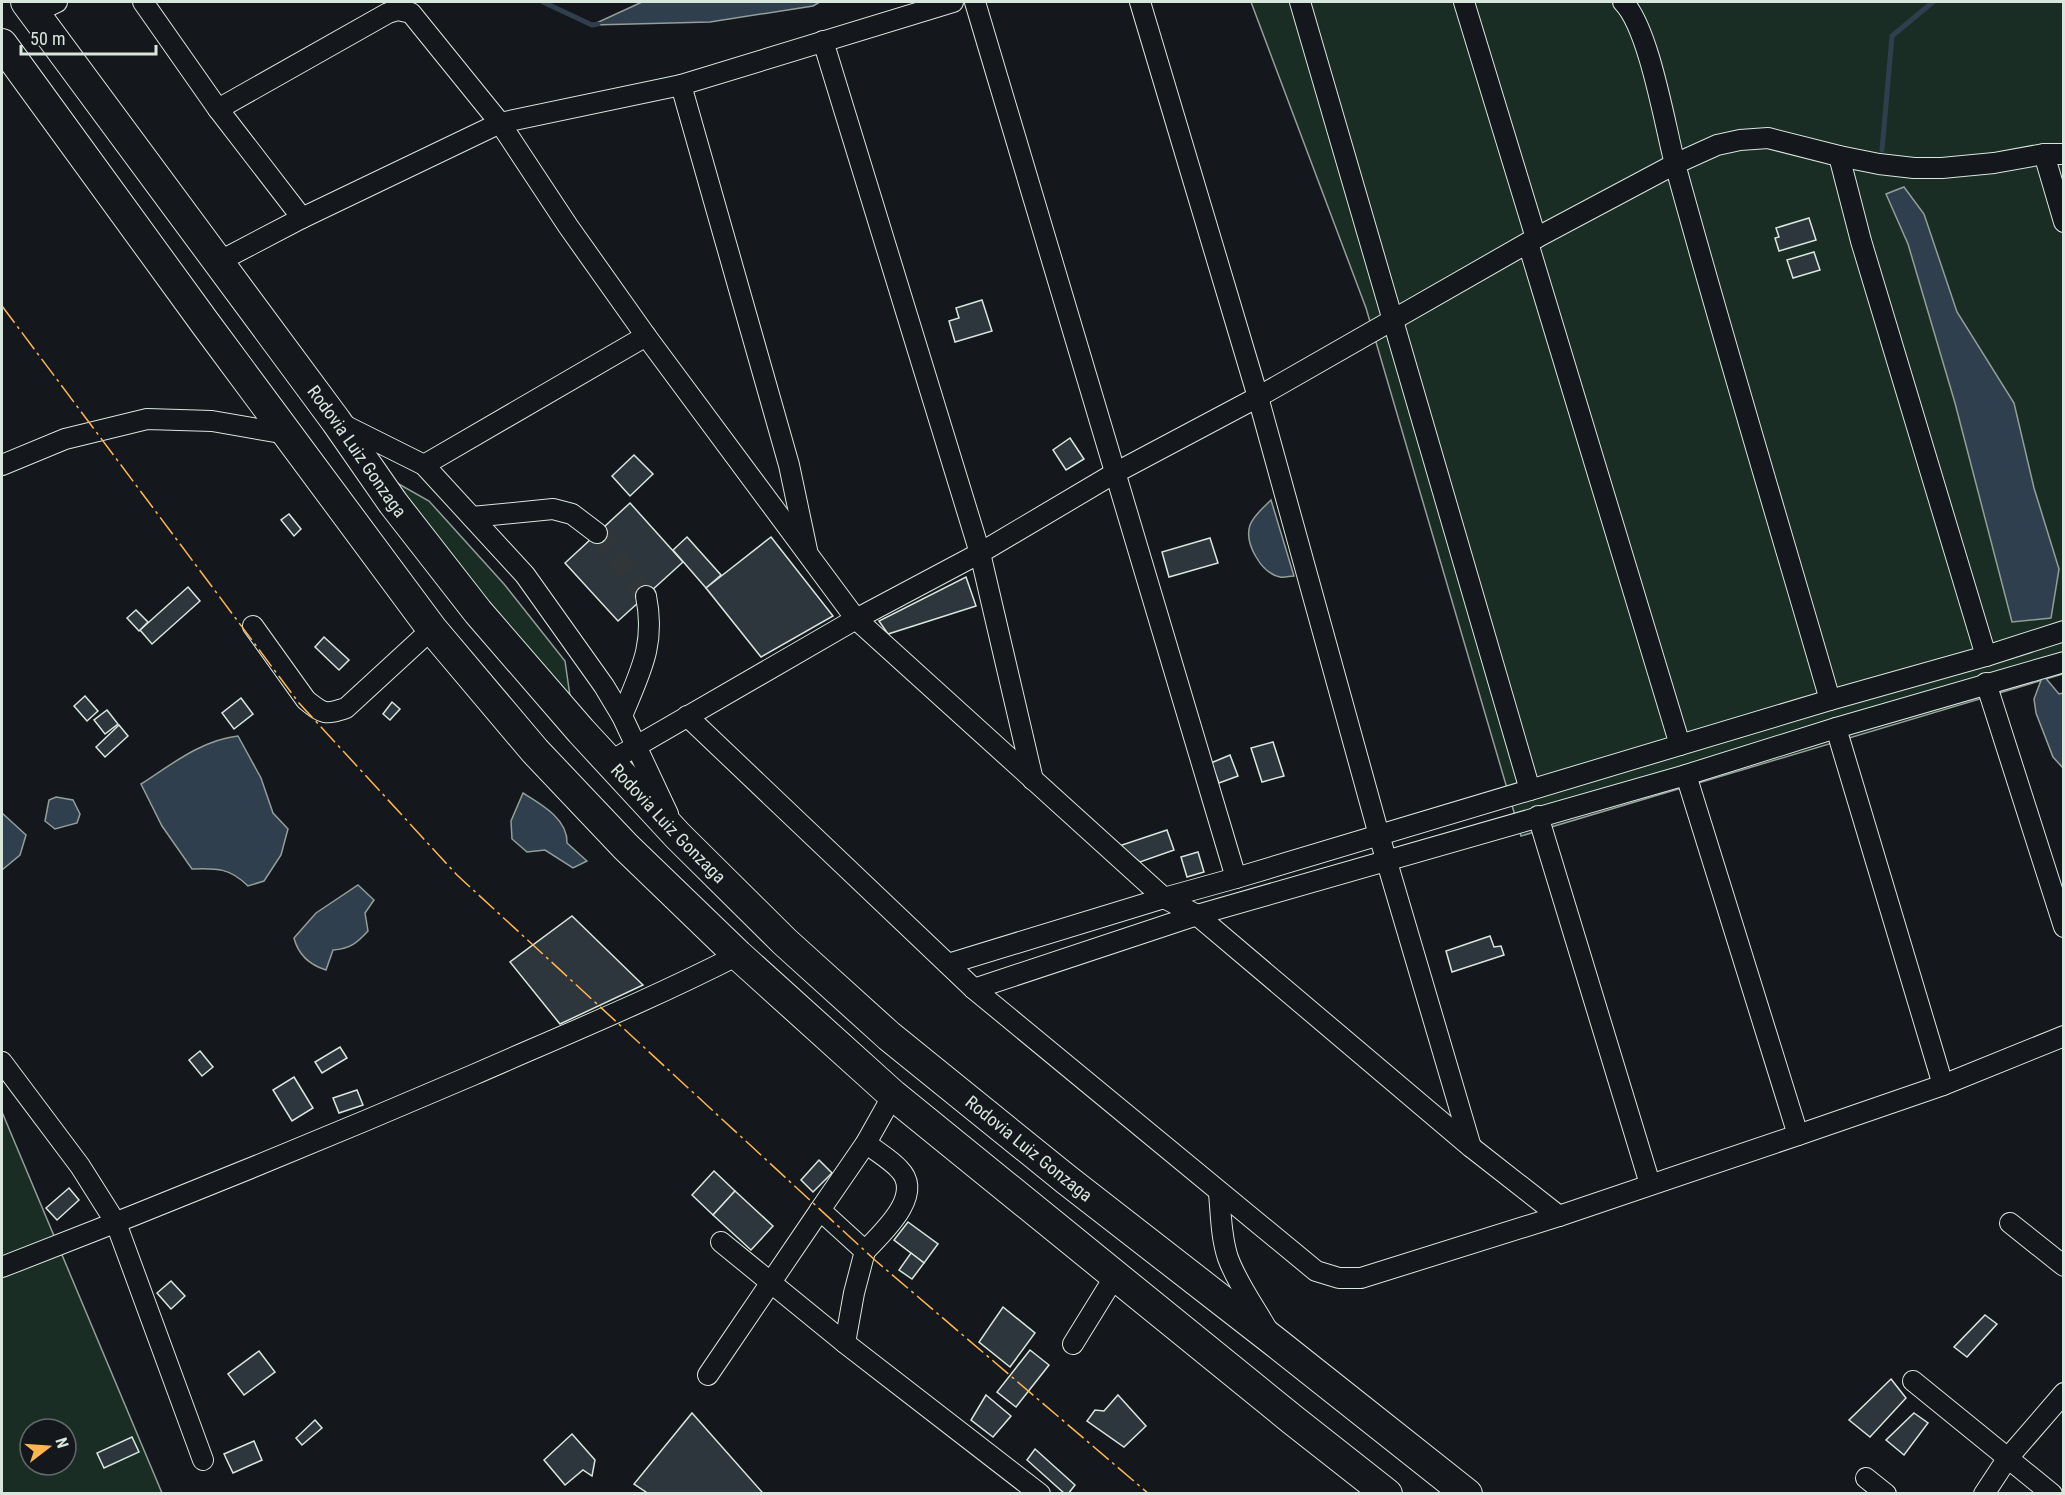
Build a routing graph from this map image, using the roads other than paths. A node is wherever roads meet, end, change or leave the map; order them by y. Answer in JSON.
{"nodes":[{"id":1,"x":143,"y":2,"type":"edge"},
{"id":2,"x":953,"y":2,"type":"edge"},
{"id":3,"x":975,"y":2,"type":"edge"},
{"id":4,"x":1140,"y":2,"type":"edge"},
{"id":5,"x":1300,"y":2,"type":"edge"},
{"id":6,"x":1464,"y":2,"type":"edge"},
{"id":7,"x":1623,"y":2,"type":"edge"},
{"id":8,"x":39,"y":5,"type":"edge"},
{"id":9,"x":823,"y":41,"type":"junction"},
{"id":10,"x":2,"y":44,"type":"edge"},
{"id":11,"x":681,"y":85,"type":"junction"},
{"id":12,"x":218,"y":109,"type":"junction"},
{"id":13,"x":500,"y":123,"type":"junction"},
{"id":14,"x":2054,"y":154,"type":"edge"},
{"id":15,"x":1839,"y":156,"type":"junction"},
{"id":16,"x":1675,"y":164,"type":"junction"},
{"id":17,"x":302,"y":218,"type":"junction"},
{"id":18,"x":2064,"y":222,"type":"edge"},
{"id":19,"x":1532,"y":240,"type":"junction"},
{"id":20,"x":218,"y":262,"type":"junction"},
{"id":21,"x":1393,"y":320,"type":"junction"},
{"id":22,"x":646,"y":336,"type":"junction"},
{"id":23,"x":1258,"y":397,"type":"junction"},
{"id":24,"x":336,"y":421,"type":"junction"},
{"id":25,"x":287,"y":434,"type":"junction"},
{"id":26,"x":2,"y":465,"type":"edge"},
{"id":27,"x":424,"y":465,"type":"junction"},
{"id":28,"x":1115,"y":474,"type":"junction"},
{"id":29,"x":472,"y":517,"type":"junction"},
{"id":30,"x":597,"y":534,"type":"tunnel mouth"},
{"id":31,"x":980,"y":553,"type":"junction"},
{"id":32,"x":808,"y":556,"type":"junction"},
{"id":33,"x":646,"y":596,"type":"tunnel mouth"},
{"id":34,"x":856,"y":619,"type":"junction"},
{"id":35,"x":253,"y":626,"type":"dead end"},
{"id":36,"x":432,"y":629,"type":"junction"},
{"id":37,"x":2064,"y":632,"type":"edge"},
{"id":38,"x":1986,"y":656,"type":"junction"},
{"id":39,"x":2064,"y":662,"type":"edge"},
{"id":40,"x":1986,"y":683,"type":"junction"},
{"id":41,"x":1830,"y":699,"type":"junction"},
{"id":42,"x":622,"y":716,"type":"junction"},
{"id":43,"x":687,"y":716,"type":"junction"},
{"id":44,"x":1836,"y":729,"type":"junction"},
{"id":45,"x":1680,"y":745,"type":"junction"},
{"id":46,"x":637,"y":747,"type":"junction"},
{"id":47,"x":609,"y":762,"type":"junction"},
{"id":48,"x":1686,"y":775,"type":"junction"},
{"id":49,"x":1033,"y":780,"type":"junction"},
{"id":50,"x":1530,"y":789,"type":"junction"},
{"id":51,"x":1538,"y":816,"type":"junction"},
{"id":52,"x":1379,"y":835,"type":"junction"},
{"id":53,"x":678,"y":836,"type":"junction"},
{"id":54,"x":1387,"y":861,"type":"junction"},
{"id":55,"x":1236,"y":878,"type":"junction"},
{"id":56,"x":1164,"y":898,"type":"junction"},
{"id":57,"x":1197,"y":915,"type":"junction"},
{"id":58,"x":2064,"y":927,"type":"edge"},
{"id":59,"x":738,"y":955,"type":"junction"},
{"id":60,"x":948,"y":964,"type":"junction"},
{"id":61,"x":974,"y":990,"type":"junction"},
{"id":62,"x":2064,"y":1036,"type":"edge"},
{"id":63,"x":2,"y":1062,"type":"edge"},
{"id":64,"x":1943,"y":1085,"type":"junction"},
{"id":65,"x":893,"y":1095,"type":"junction"},
{"id":66,"x":1798,"y":1135,"type":"junction"},
{"id":67,"x":866,"y":1143,"type":"junction"},
{"id":68,"x":1471,"y":1147,"type":"junction"},
{"id":69,"x":1650,"y":1184,"type":"junction"},
{"id":70,"x":1219,"y":1193,"type":"junction"},
{"id":71,"x":820,"y":1210,"type":"junction"},
{"id":72,"x":1559,"y":1216,"type":"junction"},
{"id":73,"x":116,"y":1223,"type":"junction"},
{"id":74,"x":2010,"y":1223,"type":"dead end"},
{"id":75,"x":721,"y":1242,"type":"dead end"},
{"id":76,"x":866,"y":1251,"type":"junction"},
{"id":77,"x":2064,"y":1266,"type":"edge"},
{"id":78,"x":2,"y":1267,"type":"edge"},
{"id":79,"x":1115,"y":1276,"type":"junction"},
{"id":80,"x":770,"y":1282,"type":"junction"},
{"id":81,"x":1274,"y":1341,"type":"junction"},
{"id":82,"x":845,"y":1343,"type":"junction"},
{"id":83,"x":1073,"y":1344,"type":"dead end"},
{"id":84,"x":708,"y":1375,"type":"dead end"},
{"id":85,"x":1913,"y":1382,"type":"dead end"},
{"id":86,"x":2064,"y":1393,"type":"edge"},
{"id":87,"x":2007,"y":1459,"type":"junction"},
{"id":88,"x":203,"y":1460,"type":"dead end"},
{"id":89,"x":1866,"y":1478,"type":"dead end"},
{"id":90,"x":1040,"y":1494,"type":"edge"},
{"id":91,"x":1388,"y":1494,"type":"edge"},
{"id":92,"x":1467,"y":1494,"type":"edge"},
{"id":93,"x":1886,"y":1494,"type":"edge"},
{"id":94,"x":1984,"y":1494,"type":"edge"},
{"id":95,"x":2052,"y":1494,"type":"edge"}],
"edges":[{"from":1,"to":12,"type":"street"},
{"from":2,"to":9,"type":"street"},
{"from":3,"to":28,"type":"street"},
{"from":4,"to":23,"type":"street"},
{"from":5,"to":21,"type":"street"},
{"from":6,"to":19,"type":"street"},
{"from":7,"to":16,"type":"street"},
{"from":8,"to":20,"type":"highway","name":"Rodovia Luiz Gonzaga"},
{"from":9,"to":11,"type":"street"},
{"from":9,"to":31,"type":"street"},
{"from":10,"to":25,"type":"highway"},
{"from":11,"to":13,"type":"street"},
{"from":11,"to":32,"type":"street"},
{"from":12,"to":13,"type":"street"},
{"from":12,"to":17,"type":"street"},
{"from":13,"to":17,"type":"street"},
{"from":13,"to":22,"type":"street"},
{"from":14,"to":15,"type":"street"},
{"from":14,"to":18,"type":"street"},
{"from":15,"to":16,"type":"street"},
{"from":15,"to":38,"type":"street"},
{"from":16,"to":19,"type":"street"},
{"from":16,"to":41,"type":"street"},
{"from":17,"to":20,"type":"street"},
{"from":19,"to":21,"type":"street"},
{"from":19,"to":45,"type":"street"},
{"from":20,"to":24,"type":"highway","name":"Rodovia Luiz Gonzaga"},
{"from":21,"to":23,"type":"street"},
{"from":21,"to":50,"type":"street"},
{"from":22,"to":27,"type":"street"},
{"from":22,"to":32,"type":"street"},
{"from":23,"to":28,"type":"street"},
{"from":23,"to":52,"type":"street"},
{"from":24,"to":27,"type":"street"},
{"from":24,"to":47,"type":"highway","name":"Rodovia Luiz Gonzaga"},
{"from":25,"to":26,"type":"street"},
{"from":25,"to":36,"type":"highway"},
{"from":27,"to":29,"type":"street"},
{"from":28,"to":31,"type":"street"},
{"from":28,"to":55,"type":"street"},
{"from":29,"to":30,"type":"street"},
{"from":29,"to":42,"type":"street"},
{"from":31,"to":34,"type":"street"},
{"from":31,"to":49,"type":"street"},
{"from":32,"to":34,"type":"street"},
{"from":33,"to":42,"type":"street"},
{"from":34,"to":43,"type":"street"},
{"from":34,"to":49,"type":"street"},
{"from":35,"to":36,"type":"street"},
{"from":36,"to":59,"type":"highway"},
{"from":37,"to":38,"type":"street"},
{"from":38,"to":41,"type":"street"},
{"from":39,"to":40,"type":"street"},
{"from":40,"to":44,"type":"street"},
{"from":40,"to":58,"type":"street"},
{"from":41,"to":45,"type":"street"},
{"from":42,"to":46,"type":"street"},
{"from":43,"to":46,"type":"street"},
{"from":43,"to":60,"type":"street"},
{"from":44,"to":48,"type":"street"},
{"from":44,"to":64,"type":"street"},
{"from":45,"to":50,"type":"street"},
{"from":46,"to":47,"type":"street"},
{"from":46,"to":53,"type":"street"},
{"from":47,"to":53,"type":"highway","name":"Rodovia Luiz Gonzaga"},
{"from":48,"to":51,"type":"street"},
{"from":48,"to":66,"type":"street"},
{"from":49,"to":56,"type":"street"},
{"from":50,"to":52,"type":"street"},
{"from":51,"to":54,"type":"street"},
{"from":51,"to":69,"type":"street"},
{"from":52,"to":54,"type":"street"},
{"from":52,"to":55,"type":"street"},
{"from":53,"to":81,"type":"highway","name":"Rodovia Luiz Gonzaga"},
{"from":54,"to":57,"type":"street"},
{"from":54,"to":68,"type":"street"},
{"from":55,"to":56,"type":"street"},
{"from":56,"to":57,"type":"street"},
{"from":56,"to":60,"type":"street"},
{"from":57,"to":61,"type":"street"},
{"from":57,"to":68,"type":"street"},
{"from":59,"to":65,"type":"highway"},
{"from":59,"to":73,"type":"street"},
{"from":60,"to":61,"type":"street"},
{"from":61,"to":70,"type":"street"},
{"from":62,"to":64,"type":"street"},
{"from":63,"to":73,"type":"street"},
{"from":64,"to":66,"type":"street"},
{"from":65,"to":67,"type":"street"},
{"from":65,"to":79,"type":"highway"},
{"from":66,"to":69,"type":"street"},
{"from":67,"to":71,"type":"street"},
{"from":67,"to":76,"type":"street"},
{"from":68,"to":72,"type":"street"},
{"from":69,"to":72,"type":"street"},
{"from":70,"to":72,"type":"street"},
{"from":70,"to":81,"type":"street"},
{"from":71,"to":76,"type":"street"},
{"from":71,"to":80,"type":"street"},
{"from":73,"to":78,"type":"street"},
{"from":73,"to":88,"type":"street"},
{"from":74,"to":77,"type":"street"},
{"from":75,"to":80,"type":"street"},
{"from":76,"to":82,"type":"street"},
{"from":79,"to":83,"type":"street"},
{"from":79,"to":91,"type":"highway"},
{"from":80,"to":82,"type":"street"},
{"from":80,"to":84,"type":"street"},
{"from":81,"to":92,"type":"highway","name":"Rodovia Luiz Gonzaga"},
{"from":82,"to":90,"type":"street"},
{"from":85,"to":87,"type":"street"},
{"from":86,"to":87,"type":"street"},
{"from":87,"to":94,"type":"street"},
{"from":87,"to":95,"type":"street"},
{"from":89,"to":93,"type":"street"}]}
